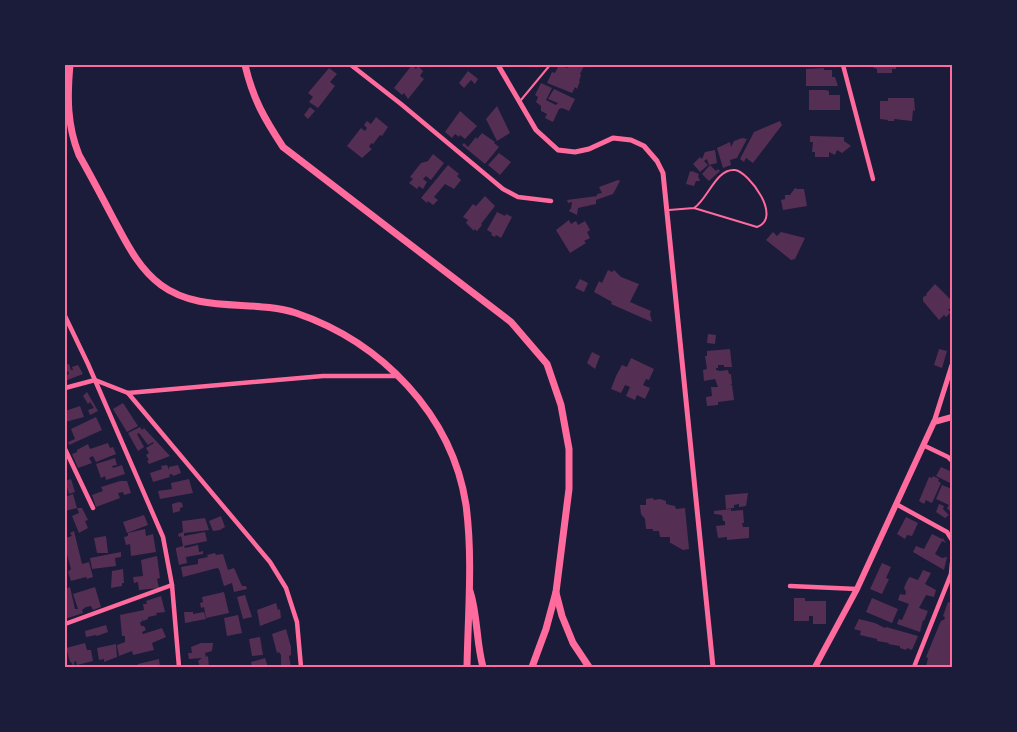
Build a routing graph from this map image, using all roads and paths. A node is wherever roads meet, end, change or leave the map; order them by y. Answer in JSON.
{"nodes":[{"id":1,"x":70,"y":65,"type":"edge"},
{"id":2,"x":245,"y":65,"type":"edge"},
{"id":3,"x":351,"y":65,"type":"edge"},
{"id":4,"x":498,"y":65,"type":"edge"},
{"id":5,"x":550,"y":65,"type":"edge"},
{"id":6,"x":843,"y":65,"type":"edge"},
{"id":7,"x":519,"y":101,"type":"junction"},
{"id":8,"x":873,"y":179,"type":"dead end"},
{"id":9,"x":551,"y":201,"type":"dead end"},
{"id":10,"x":694,"y":208,"type":"junction"},
{"id":11,"x":666,"y":210,"type":"junction"},
{"id":12,"x":65,"y":316,"type":"edge"},
{"id":13,"x":952,"y":365,"type":"edge"},
{"id":14,"x":400,"y":376,"type":"junction"},
{"id":15,"x":95,"y":380,"type":"junction"},
{"id":16,"x":65,"y":388,"type":"edge"},
{"id":17,"x":128,"y":393,"type":"junction"},
{"id":18,"x":952,"y":416,"type":"edge"},
{"id":19,"x":934,"y":422,"type":"junction"},
{"id":20,"x":924,"y":445,"type":"junction"},
{"id":21,"x":65,"y":449,"type":"edge"},
{"id":22,"x":952,"y":461,"type":"edge"},
{"id":23,"x":896,"y":504,"type":"junction"},
{"id":24,"x":92,"y":508,"type":"dead end"},
{"id":25,"x":952,"y":540,"type":"edge"},
{"id":26,"x":952,"y":562,"type":"edge"},
{"id":27,"x":172,"y":585,"type":"junction"},
{"id":28,"x":469,"y":586,"type":"junction"},
{"id":29,"x":790,"y":586,"type":"dead end"},
{"id":30,"x":856,"y":589,"type":"junction"},
{"id":31,"x":556,"y":592,"type":"junction"},
{"id":32,"x":65,"y":624,"type":"edge"},
{"id":33,"x":179,"y":667,"type":"edge"},
{"id":34,"x":302,"y":667,"type":"edge"},
{"id":35,"x":467,"y":667,"type":"edge"},
{"id":36,"x":483,"y":667,"type":"edge"},
{"id":37,"x":532,"y":667,"type":"edge"},
{"id":38,"x":589,"y":667,"type":"edge"},
{"id":39,"x":713,"y":667,"type":"edge"},
{"id":40,"x":816,"y":667,"type":"edge"},
{"id":41,"x":914,"y":667,"type":"edge"}],
"edges":[{"from":1,"to":14,"type":"main road"},
{"from":2,"to":31,"type":"main road"},
{"from":3,"to":9,"type":"street"},
{"from":4,"to":7,"type":"street"},
{"from":5,"to":7,"type":"lane"},
{"from":6,"to":8,"type":"street"},
{"from":7,"to":11,"type":"street"},
{"from":10,"to":10,"type":"lane"},
{"from":10,"to":11,"type":"lane"},
{"from":11,"to":39,"type":"street"},
{"from":12,"to":15,"type":"street"},
{"from":13,"to":19,"type":"street"},
{"from":14,"to":17,"type":"street"},
{"from":14,"to":28,"type":"main road"},
{"from":15,"to":16,"type":"street"},
{"from":15,"to":17,"type":"street"},
{"from":15,"to":27,"type":"street"},
{"from":17,"to":34,"type":"street"},
{"from":18,"to":19,"type":"main road"},
{"from":19,"to":20,"type":"main road"},
{"from":20,"to":22,"type":"street"},
{"from":20,"to":23,"type":"main road"},
{"from":21,"to":24,"type":"street"},
{"from":23,"to":25,"type":"street"},
{"from":23,"to":30,"type":"main road"},
{"from":26,"to":41,"type":"street"},
{"from":27,"to":32,"type":"street"},
{"from":27,"to":33,"type":"street"},
{"from":28,"to":35,"type":"main road"},
{"from":28,"to":36,"type":"main road"},
{"from":29,"to":30,"type":"street"},
{"from":30,"to":40,"type":"main road"},
{"from":31,"to":37,"type":"main road"},
{"from":31,"to":38,"type":"main road"}]}
